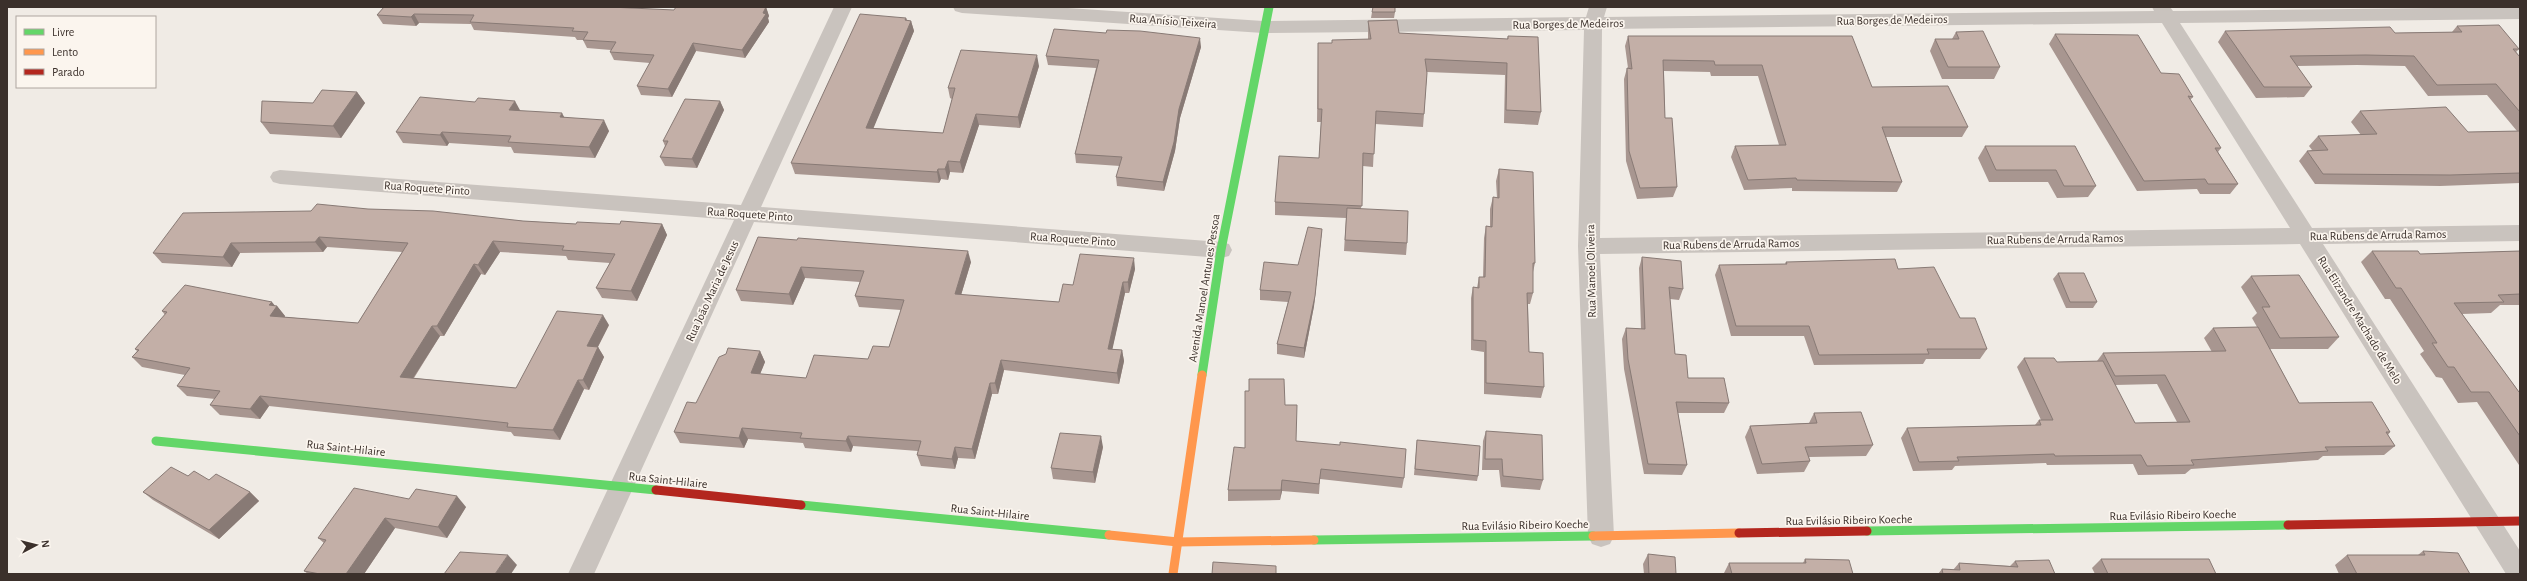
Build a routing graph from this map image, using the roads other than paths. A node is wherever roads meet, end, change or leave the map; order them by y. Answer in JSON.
{"nodes":[{"id":1,"x":843,"y":7,"type":"edge"},
{"id":2,"x":962,"y":7,"type":"edge"},
{"id":3,"x":1269,"y":7,"type":"edge"},
{"id":4,"x":2164,"y":12,"type":"edge"},
{"id":5,"x":2520,"y":13,"type":"edge"},
{"id":6,"x":1596,"y":15,"type":"edge"},
{"id":7,"x":1263,"y":27,"type":"junction"},
{"id":8,"x":280,"y":177,"type":"dead end"},
{"id":9,"x":748,"y":213,"type":"junction"},
{"id":10,"x":2520,"y":233,"type":"edge"},
{"id":11,"x":2306,"y":236,"type":"junction"},
{"id":12,"x":1589,"y":246,"type":"junction"},
{"id":13,"x":1221,"y":250,"type":"junction"},
{"id":14,"x":156,"y":441,"type":"dead end"},
{"id":15,"x":621,"y":487,"type":"junction"},
{"id":16,"x":2520,"y":521,"type":"edge"},
{"id":17,"x":2487,"y":522,"type":"junction"},
{"id":18,"x":1601,"y":536,"type":"junction"},
{"id":19,"x":1178,"y":542,"type":"junction"},
{"id":20,"x":2520,"y":573,"type":"edge"},
{"id":21,"x":581,"y":574,"type":"edge"},
{"id":22,"x":1173,"y":574,"type":"edge"}],
"edges":[{"from":1,"to":9,"type":"street","name":"Rua João Maria de Jesus"},
{"from":2,"to":7,"type":"street","name":"Rua Anísio Teixeira"},
{"from":3,"to":7,"type":"street","name":"Avenida Manoel Antunes Pessoa"},
{"from":4,"to":5,"type":"street","name":"Rua Borges de Medeiros"},
{"from":4,"to":6,"type":"street","name":"Rua Borges de Medeiros"},
{"from":4,"to":11,"type":"street","name":"Rua Elizandre Machado de Melo"},
{"from":6,"to":7,"type":"street","name":"Rua Borges de Medeiros"},
{"from":6,"to":12,"type":"street","name":"Rua Manoel Oliveira"},
{"from":7,"to":13,"type":"street","name":"Avenida Manoel Antunes Pessoa"},
{"from":8,"to":9,"type":"street","name":"Rua Roquete Pinto"},
{"from":9,"to":13,"type":"street","name":"Rua Roquete Pinto"},
{"from":9,"to":15,"type":"street","name":"Rua João Maria de Jesus"},
{"from":10,"to":11,"type":"street","name":"Rua Rubens de Arruda Ramos"},
{"from":11,"to":12,"type":"street","name":"Rua Rubens de Arruda Ramos"},
{"from":11,"to":17,"type":"street","name":"Rua Elizandre Machado de Melo"},
{"from":12,"to":18,"type":"street","name":"Rua Manoel Oliveira"},
{"from":13,"to":19,"type":"street","name":"Avenida Manoel Antunes Pessoa"},
{"from":14,"to":15,"type":"street","name":"Rua Saint-Hilaire"},
{"from":15,"to":19,"type":"street","name":"Rua Saint-Hilaire"},
{"from":15,"to":21,"type":"street","name":"Rua João Maria de Jesus"},
{"from":16,"to":17,"type":"street","name":"Rua Evilásio Ribeiro Koeche"},
{"from":17,"to":18,"type":"street","name":"Rua Evilásio Ribeiro Koeche"},
{"from":17,"to":20,"type":"street","name":"Rua Elizandre Machado de Melo"},
{"from":18,"to":19,"type":"street","name":"Rua Evilásio Ribeiro Koeche"},
{"from":19,"to":22,"type":"street","name":"Avenida Manoel Antunes Pessoa"}]}
